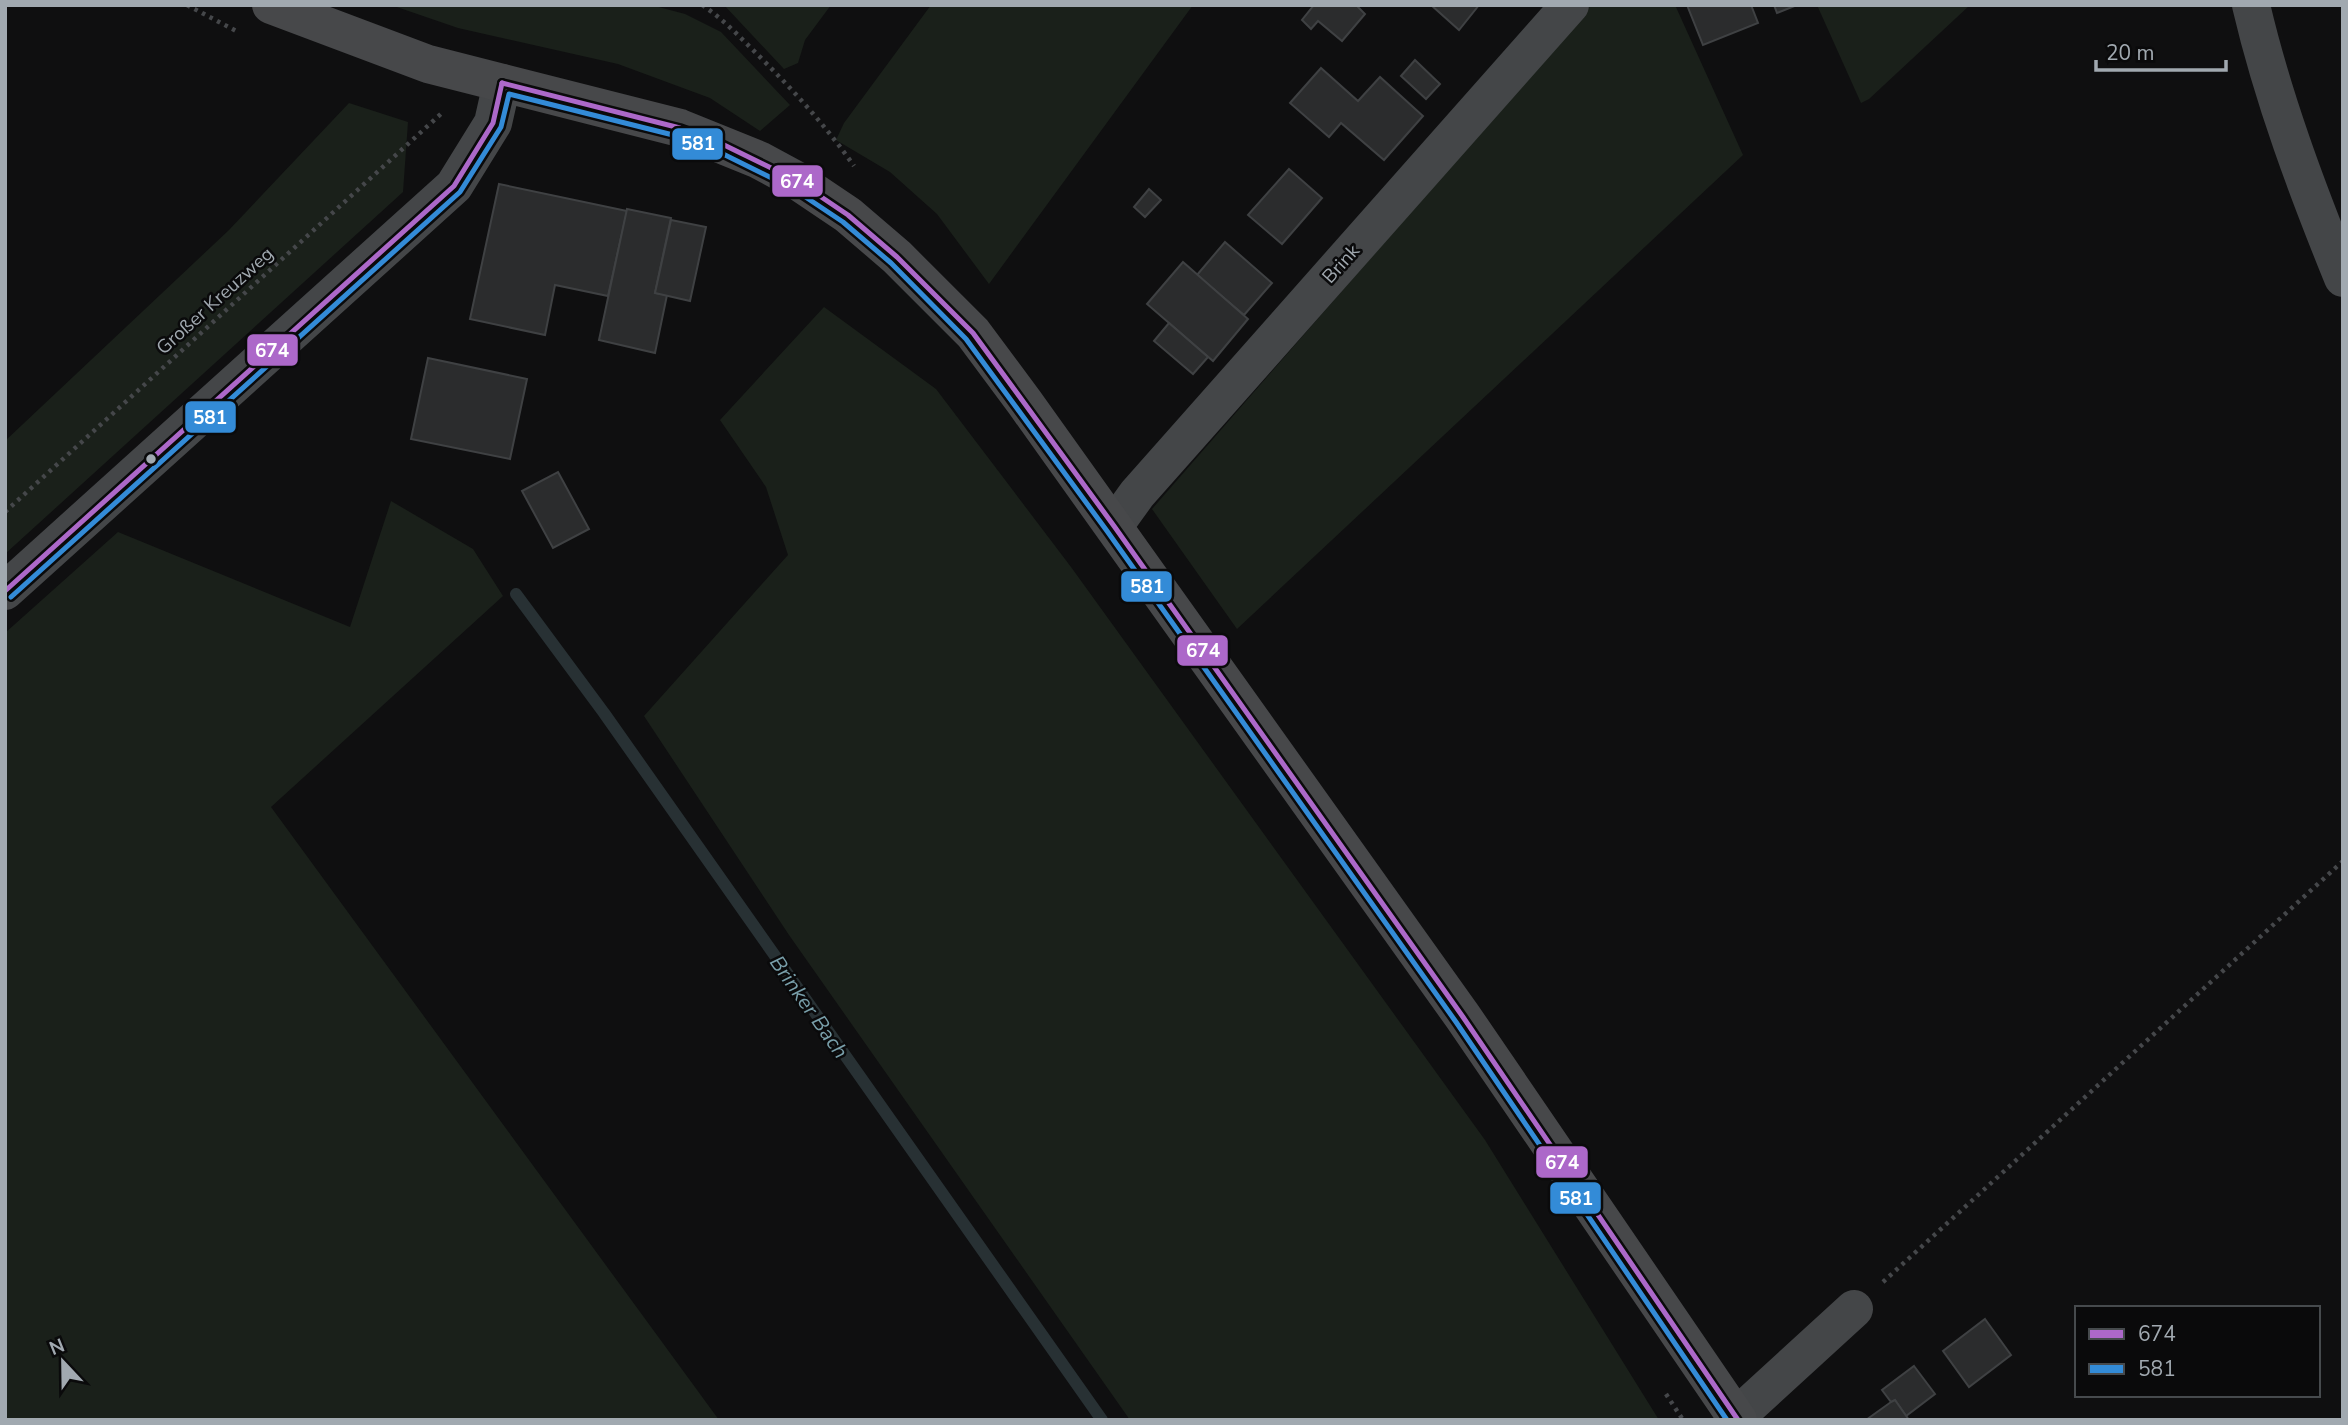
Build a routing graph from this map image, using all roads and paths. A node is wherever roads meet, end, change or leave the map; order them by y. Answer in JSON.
{"nodes":[{"id":1,"x":271,"y":5,"type":"edge"},
{"id":2,"x":702,"y":5,"type":"edge"},
{"id":3,"x":1570,"y":5,"type":"edge"},
{"id":4,"x":2251,"y":5,"type":"edge"},
{"id":5,"x":502,"y":83,"type":"junction"},
{"id":6,"x":443,"y":112,"type":"dead end"},
{"id":7,"x":825,"y":125,"type":"dead end"},
{"id":8,"x":2343,"y":278,"type":"edge"},
{"id":9,"x":5,"y":512,"type":"edge"},
{"id":10,"x":1114,"y":526,"type":"junction"},
{"id":11,"x":5,"y":591,"type":"edge"},
{"id":12,"x":2343,"y":861,"type":"edge"},
{"id":13,"x":1854,"y":1309,"type":"joint"},
{"id":14,"x":1737,"y":1418,"type":"edge"}],
"edges":[{"from":1,"to":5,"type":"main road"},
{"from":2,"to":7,"type":"path"},
{"from":3,"to":10,"type":"street","name":"Brink"},
{"from":4,"to":8,"type":"street"},
{"from":5,"to":10,"type":"main road"},
{"from":5,"to":11,"type":"street"},
{"from":6,"to":9,"type":"path","name":"Großer Kreuzweg"},
{"from":10,"to":14,"type":"main road"},
{"from":12,"to":13,"type":"path"},
{"from":13,"to":14,"type":"street"}]}
